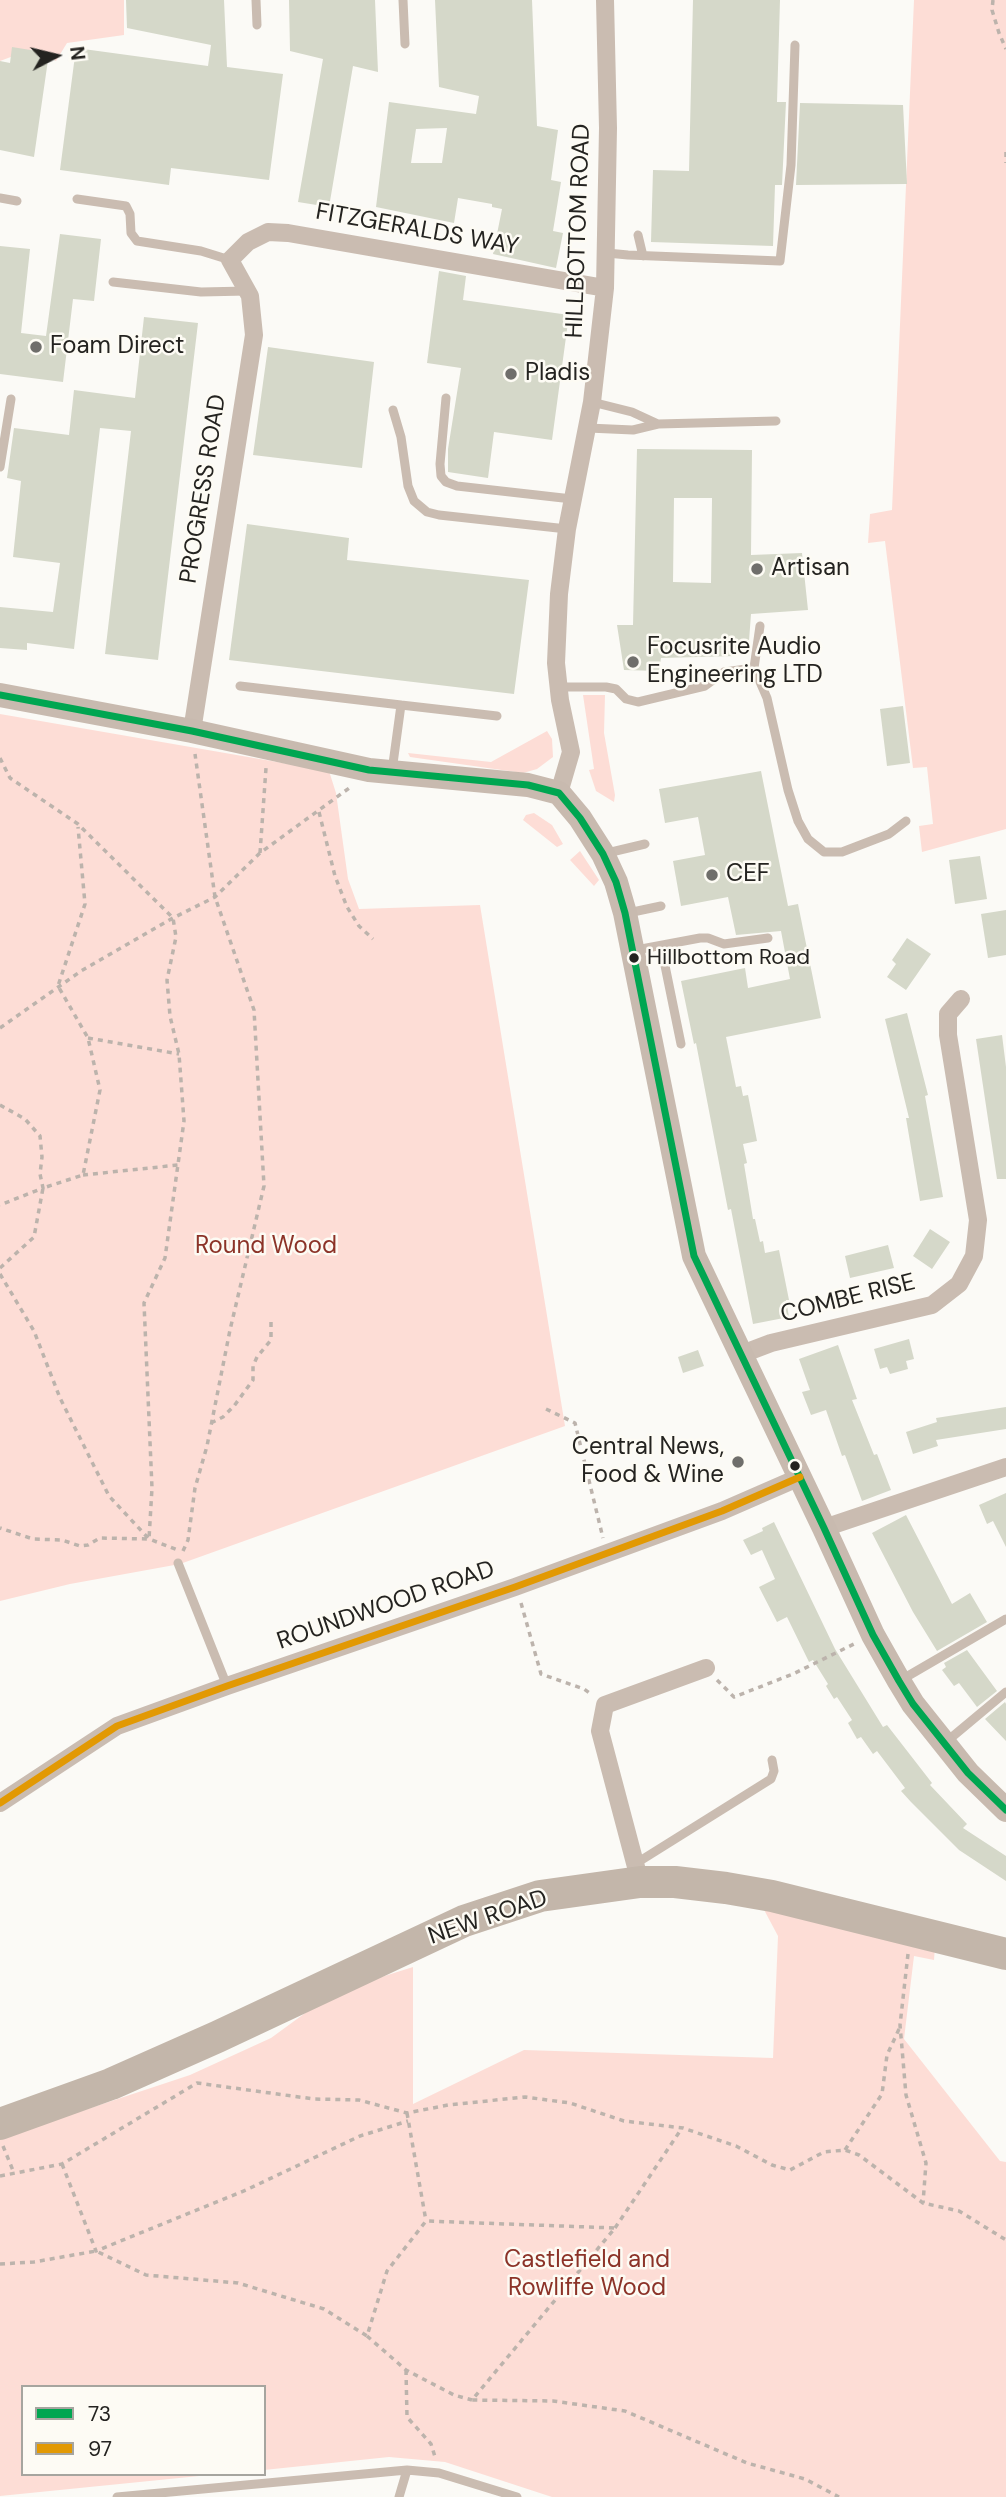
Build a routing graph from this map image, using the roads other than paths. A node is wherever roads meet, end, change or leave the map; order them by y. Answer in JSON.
{"nodes":[{"id":1,"x":256,"y":0,"type":"edge"},
{"id":2,"x":403,"y":0,"type":"edge"},
{"id":3,"x":605,"y":0,"type":"edge"},
{"id":4,"x":257,"y":25,"type":"dead end"},
{"id":5,"x":405,"y":44,"type":"dead end"},
{"id":6,"x":795,"y":46,"type":"dead end"},
{"id":7,"x":0,"y":198,"type":"edge"},
{"id":8,"x":77,"y":198,"type":"dead end"},
{"id":9,"x":17,"y":201,"type":"dead end"},
{"id":10,"x":638,"y":235,"type":"dead end"},
{"id":11,"x":607,"y":253,"type":"junction"},
{"id":12,"x":643,"y":256,"type":"junction"},
{"id":13,"x":230,"y":260,"type":"junction"},
{"id":14,"x":113,"y":282,"type":"dead end"},
{"id":15,"x":605,"y":288,"type":"junction"},
{"id":16,"x":247,"y":291,"type":"junction"},
{"id":17,"x":446,"y":398,"type":"dead end"},
{"id":18,"x":11,"y":399,"type":"dead end"},
{"id":19,"x":592,"y":402,"type":"junction"},
{"id":20,"x":393,"y":410,"type":"dead end"},
{"id":21,"x":776,"y":421,"type":"dead end"},
{"id":22,"x":658,"y":424,"type":"junction"},
{"id":23,"x":588,"y":428,"type":"junction"},
{"id":24,"x":0,"y":467,"type":"edge"},
{"id":25,"x":572,"y":499,"type":"junction"},
{"id":26,"x":566,"y":529,"type":"junction"},
{"id":27,"x":760,"y":626,"type":"dead end"},
{"id":28,"x":754,"y":668,"type":"junction"},
{"id":29,"x":240,"y":686,"type":"dead end"},
{"id":30,"x":559,"y":687,"type":"junction"},
{"id":31,"x":0,"y":695,"type":"edge"},
{"id":32,"x":401,"y":705,"type":"junction"},
{"id":33,"x":497,"y":716,"type":"dead end"},
{"id":34,"x":192,"y":731,"type":"junction"},
{"id":35,"x":381,"y":771,"type":"junction"},
{"id":36,"x":559,"y":793,"type":"junction"},
{"id":37,"x":906,"y":821,"type":"dead end"},
{"id":38,"x":646,"y":844,"type":"dead end"},
{"id":39,"x":603,"y":854,"type":"junction"},
{"id":40,"x":661,"y":906,"type":"dead end"},
{"id":41,"x":625,"y":913,"type":"junction"},
{"id":42,"x":768,"y":938,"type":"dead end"},
{"id":43,"x":661,"y":946,"type":"junction"},
{"id":44,"x":632,"y":951,"type":"junction"},
{"id":45,"x":961,"y":999,"type":"dead end"},
{"id":46,"x":681,"y":1044,"type":"dead end"},
{"id":47,"x":742,"y":1354,"type":"junction"},
{"id":48,"x":1006,"y":1467,"type":"edge"},
{"id":49,"x":800,"y":1477,"type":"junction"},
{"id":50,"x":824,"y":1528,"type":"junction"},
{"id":51,"x":178,"y":1563,"type":"dead end"},
{"id":52,"x":1006,"y":1619,"type":"edge"},
{"id":53,"x":706,"y":1668,"type":"road end"},
{"id":54,"x":899,"y":1681,"type":"junction"},
{"id":55,"x":227,"y":1686,"type":"junction"},
{"id":56,"x":1006,"y":1692,"type":"edge"},
{"id":57,"x":945,"y":1744,"type":"junction"},
{"id":58,"x":772,"y":1760,"type":"dead end"},
{"id":59,"x":0,"y":1803,"type":"edge"},
{"id":60,"x":1006,"y":1810,"type":"edge"},
{"id":61,"x":638,"y":1873,"type":"junction"},
{"id":62,"x":1006,"y":1954,"type":"edge"},
{"id":63,"x":0,"y":2124,"type":"edge"},
{"id":64,"x":407,"y":2470,"type":"junction"},
{"id":65,"x":117,"y":2497,"type":"edge"},
{"id":66,"x":399,"y":2497,"type":"edge"},
{"id":67,"x":517,"y":2497,"type":"edge"}],
"edges":[{"from":1,"to":4,"type":"lane"},
{"from":2,"to":5,"type":"lane"},
{"from":3,"to":11,"type":"street","name":"HILLBOTTOM ROAD"},
{"from":6,"to":12,"type":"lane"},
{"from":7,"to":9,"type":"lane"},
{"from":8,"to":13,"type":"lane"},
{"from":10,"to":12,"type":"lane"},
{"from":11,"to":12,"type":"lane"},
{"from":11,"to":15,"type":"street","name":"HILLBOTTOM ROAD"},
{"from":13,"to":15,"type":"street","name":"FITZGERALDS WAY"},
{"from":13,"to":16,"type":"street","name":"PROGRESS ROAD"},
{"from":14,"to":16,"type":"lane"},
{"from":15,"to":19,"type":"street","name":"HILLBOTTOM ROAD"},
{"from":16,"to":34,"type":"street","name":"PROGRESS ROAD"},
{"from":17,"to":25,"type":"lane"},
{"from":18,"to":24,"type":"lane"},
{"from":19,"to":22,"type":"lane"},
{"from":19,"to":23,"type":"street","name":"HILLBOTTOM ROAD"},
{"from":20,"to":26,"type":"lane"},
{"from":21,"to":22,"type":"lane"},
{"from":22,"to":23,"type":"lane"},
{"from":23,"to":25,"type":"street","name":"HILLBOTTOM ROAD"},
{"from":25,"to":26,"type":"street","name":"HILLBOTTOM ROAD"},
{"from":26,"to":30,"type":"street","name":"HILLBOTTOM ROAD"},
{"from":27,"to":28,"type":"lane"},
{"from":28,"to":30,"type":"lane"},
{"from":28,"to":37,"type":"lane"},
{"from":29,"to":32,"type":"lane"},
{"from":30,"to":36,"type":"street","name":"HILLBOTTOM ROAD"},
{"from":31,"to":34,"type":"street"},
{"from":32,"to":33,"type":"lane"},
{"from":32,"to":35,"type":"lane"},
{"from":34,"to":35,"type":"street"},
{"from":35,"to":36,"type":"street"},
{"from":36,"to":39,"type":"street"},
{"from":38,"to":39,"type":"lane"},
{"from":39,"to":41,"type":"street"},
{"from":40,"to":41,"type":"lane"},
{"from":41,"to":44,"type":"street"},
{"from":42,"to":43,"type":"lane"},
{"from":43,"to":44,"type":"lane"},
{"from":43,"to":46,"type":"lane"},
{"from":44,"to":47,"type":"street"},
{"from":45,"to":47,"type":"street","name":"COMBE RISE"},
{"from":47,"to":49,"type":"street"},
{"from":48,"to":50,"type":"street"},
{"from":49,"to":50,"type":"street"},
{"from":49,"to":55,"type":"street","name":"ROUNDWOOD ROAD"},
{"from":50,"to":54,"type":"street"},
{"from":51,"to":55,"type":"lane"},
{"from":52,"to":54,"type":"lane"},
{"from":53,"to":61,"type":"street"},
{"from":54,"to":57,"type":"street"},
{"from":55,"to":59,"type":"street","name":"ROUNDWOOD ROAD"},
{"from":56,"to":57,"type":"lane"},
{"from":57,"to":60,"type":"street"},
{"from":58,"to":61,"type":"lane"},
{"from":61,"to":62,"type":"highway","name":"NEW ROAD"},
{"from":61,"to":63,"type":"highway","name":"NEW ROAD"},
{"from":64,"to":65,"type":"lane"},
{"from":64,"to":66,"type":"lane"},
{"from":64,"to":67,"type":"lane"}]}
